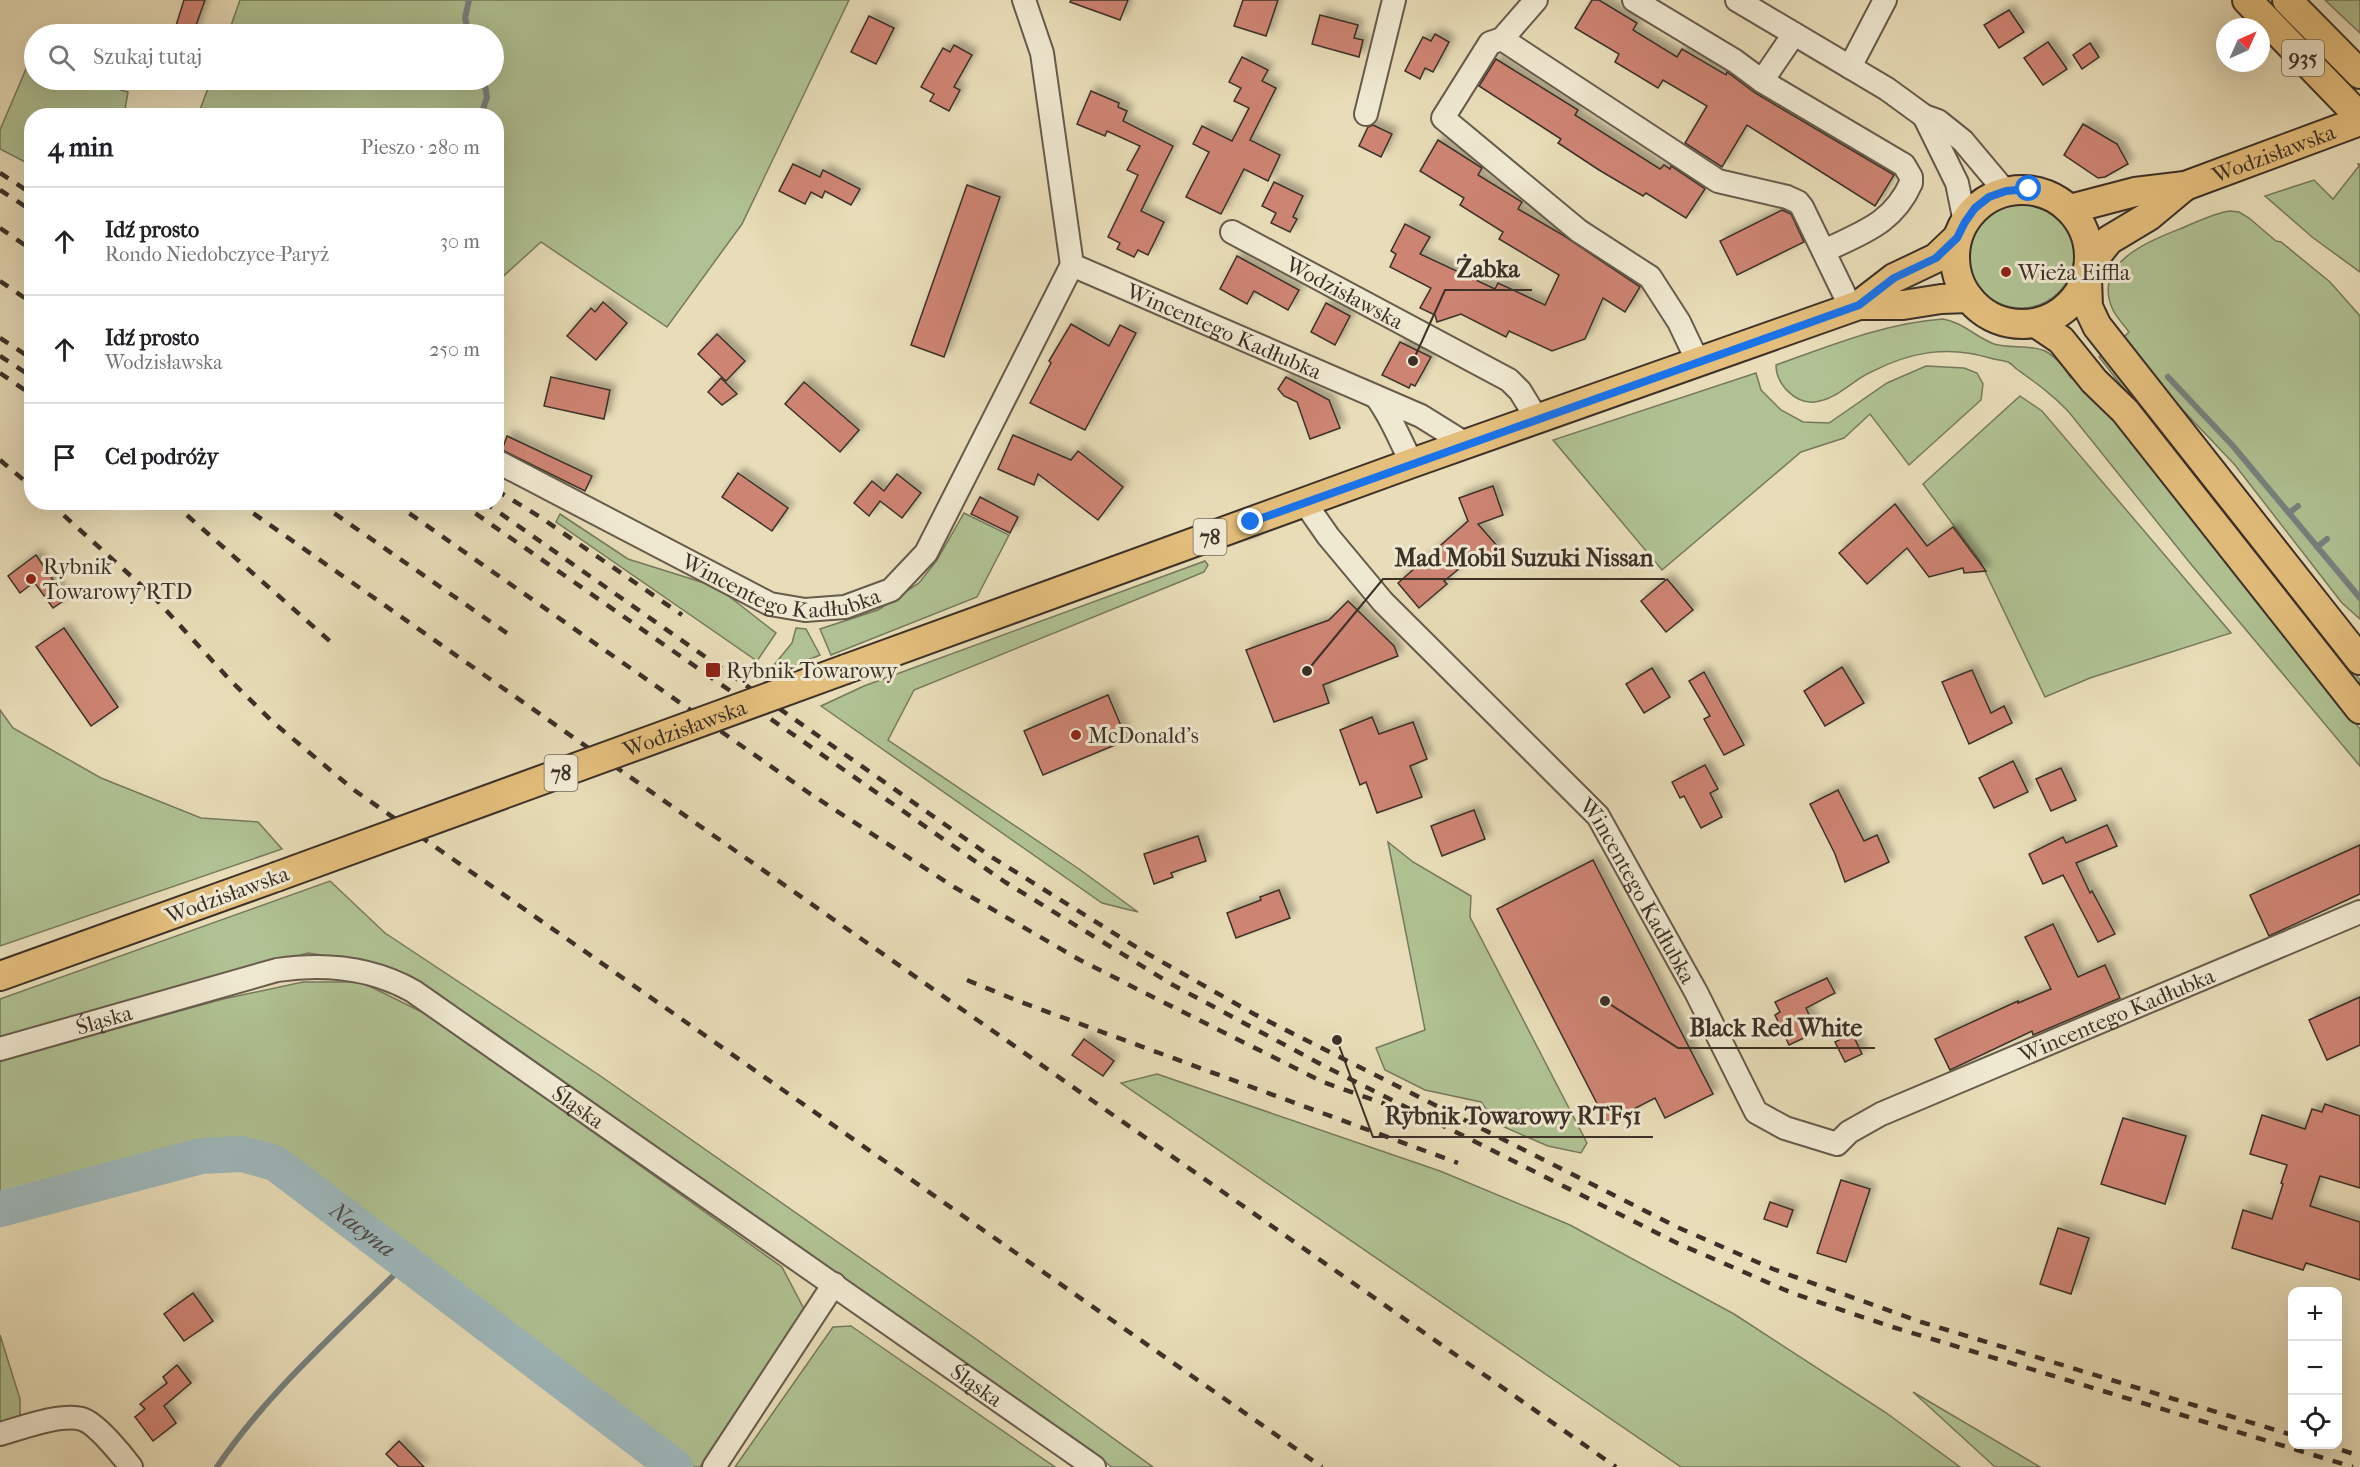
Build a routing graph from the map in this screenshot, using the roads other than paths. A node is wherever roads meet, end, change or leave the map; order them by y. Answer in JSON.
{"nodes":[{"id":1,"x":1024,"y":0,"type":"edge"},
{"id":2,"x":1394,"y":0,"type":"edge"},
{"id":3,"x":1536,"y":0,"type":"edge"},
{"id":4,"x":1634,"y":0,"type":"edge"},
{"id":5,"x":1737,"y":0,"type":"edge"},
{"id":6,"x":1885,"y":0,"type":"edge"},
{"id":7,"x":2247,"y":0,"type":"edge"},
{"id":8,"x":2288,"y":0,"type":"edge"},
{"id":9,"x":1794,"y":34,"type":"junction"},
{"id":10,"x":1502,"y":39,"type":"junction"},
{"id":11,"x":1850,"y":67,"type":"junction"},
{"id":12,"x":2360,"y":75,"type":"edge"},
{"id":13,"x":1762,"y":81,"type":"junction"},
{"id":14,"x":1366,"y":114,"type":"dead end"},
{"id":15,"x":1924,"y":116,"type":"junction"},
{"id":16,"x":2360,"y":119,"type":"edge"},
{"id":17,"x":2185,"y":186,"type":"junction"},
{"id":18,"x":2006,"y":191,"type":"junction"},
{"id":19,"x":2070,"y":209,"type":"junction"},
{"id":20,"x":1961,"y":230,"type":"junction"},
{"id":21,"x":1232,"y":232,"type":"dead end"},
{"id":22,"x":1824,"y":251,"type":"junction"},
{"id":23,"x":1072,"y":265,"type":"junction"},
{"id":24,"x":2089,"y":271,"type":"junction"},
{"id":25,"x":1969,"y":298,"type":"junction"},
{"id":26,"x":1855,"y":306,"type":"junction"},
{"id":27,"x":2036,"y":323,"type":"junction"},
{"id":28,"x":1698,"y":362,"type":"junction"},
{"id":29,"x":1377,"y":398,"type":"junction"},
{"id":30,"x":1538,"y":419,"type":"junction"},
{"id":31,"x":1466,"y":444,"type":"junction"},
{"id":32,"x":1412,"y":463,"type":"junction"},
{"id":33,"x":504,"y":465,"type":"edge"},
{"id":34,"x":1305,"y":503,"type":"junction"},
{"id":35,"x":2360,"y":660,"type":"edge"},
{"id":36,"x":2360,"y":709,"type":"edge"},
{"id":37,"x":2360,"y":912,"type":"edge"},
{"id":38,"x":0,"y":976,"type":"edge"},
{"id":39,"x":0,"y":1048,"type":"edge"},
{"id":40,"x":834,"y":1284,"type":"junction"},
{"id":41,"x":0,"y":1434,"type":"edge"},
{"id":42,"x":131,"y":1467,"type":"edge"},
{"id":43,"x":714,"y":1467,"type":"edge"},
{"id":44,"x":1094,"y":1467,"type":"edge"}],
"edges":[{"from":1,"to":23,"type":"street"},
{"from":2,"to":14,"type":"street"},
{"from":3,"to":10,"type":"street"},
{"from":4,"to":13,"type":"street"},
{"from":5,"to":9,"type":"street"},
{"from":6,"to":11,"type":"street"},
{"from":7,"to":16,"type":"main road","number":"935"},
{"from":8,"to":12,"type":"main road","number":"935"},
{"from":9,"to":11,"type":"street"},
{"from":9,"to":13,"type":"street"},
{"from":10,"to":22,"type":"street"},
{"from":10,"to":28,"type":"street"},
{"from":11,"to":15,"type":"street"},
{"from":13,"to":22,"type":"street"},
{"from":15,"to":18,"type":"street"},
{"from":15,"to":20,"type":"street"},
{"from":16,"to":17,"type":"main road","name":"Wodzisławska"},
{"from":17,"to":19,"type":"main road","name":"Wodzisławska"},
{"from":17,"to":24,"type":"main road","name":"Wodzisławska"},
{"from":18,"to":19,"type":"main road","number":"78"},
{"from":18,"to":20,"type":"main road","number":"78"},
{"from":19,"to":24,"type":"main road","number":"78"},
{"from":20,"to":25,"type":"main road"},
{"from":20,"to":26,"type":"main road","name":"Wodzisławska","number":"78"},
{"from":21,"to":30,"type":"street","name":"Wodzisławska"},
{"from":22,"to":26,"type":"street"},
{"from":23,"to":29,"type":"street","name":"Wincentego Kadłubka"},
{"from":23,"to":33,"type":"street","name":"Wincentego Kadłubka"},
{"from":24,"to":27,"type":"main road"},
{"from":24,"to":35,"type":"main road"},
{"from":25,"to":26,"type":"main road","name":"Wodzisławska","number":"78"},
{"from":25,"to":27,"type":"main road"},
{"from":26,"to":28,"type":"main road","name":"Wodzisławska","number":"78"},
{"from":27,"to":36,"type":"main road"},
{"from":28,"to":30,"type":"main road","name":"Wodzisławska","number":"78"},
{"from":29,"to":31,"type":"street","name":"Wincentego Kadłubka"},
{"from":29,"to":32,"type":"street"},
{"from":30,"to":31,"type":"main road","name":"Wodzisławska","number":"78"},
{"from":31,"to":32,"type":"main road","name":"Wodzisławska","number":"78"},
{"from":32,"to":34,"type":"main road","name":"Wodzisławska","number":"78"},
{"from":34,"to":37,"type":"street","name":"Wincentego Kadłubka"},
{"from":34,"to":38,"type":"main road","name":"Wodzisławska","number":"78","bridge":true},
{"from":39,"to":40,"type":"street","name":"Śląska"},
{"from":40,"to":43,"type":"street"},
{"from":40,"to":44,"type":"street","name":"Śląska"},
{"from":41,"to":42,"type":"street"}]}
